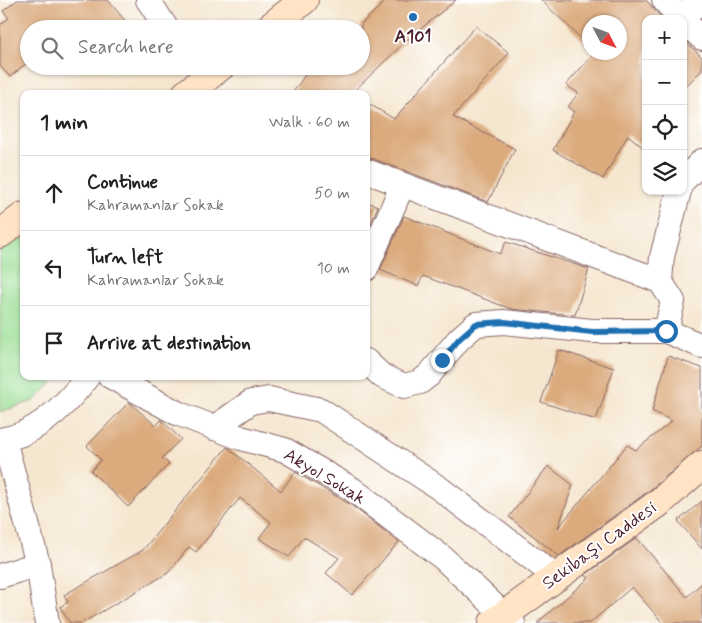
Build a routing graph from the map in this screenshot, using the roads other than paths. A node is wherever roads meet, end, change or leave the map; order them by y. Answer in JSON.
{"nodes":[{"id":1,"x":148,"y":0,"type":"edge"},
{"id":2,"x":304,"y":0,"type":"edge"},
{"id":3,"x":702,"y":4,"type":"edge"},
{"id":4,"x":677,"y":14,"type":"edge"},
{"id":5,"x":161,"y":20,"type":"edge"},
{"id":6,"x":279,"y":20,"type":"edge"},
{"id":7,"x":702,"y":38,"type":"edge"},
{"id":8,"x":702,"y":160,"type":"edge"},
{"id":9,"x":370,"y":173,"type":"edge"},
{"id":10,"x":687,"y":177,"type":"edge"},
{"id":11,"x":402,"y":186,"type":"junction"},
{"id":12,"x":678,"y":195,"type":"edge"},
{"id":13,"x":20,"y":219,"type":"edge"},
{"id":14,"x":0,"y":234,"type":"edge"},
{"id":15,"x":370,"y":260,"type":"edge"},
{"id":16,"x":660,"y":281,"type":"junction"},
{"id":17,"x":666,"y":331,"type":"junction"},
{"id":18,"x":702,"y":346,"type":"edge"},
{"id":19,"x":370,"y":365,"type":"edge"},
{"id":20,"x":85,"y":380,"type":"edge"},
{"id":21,"x":117,"y":380,"type":"edge"},
{"id":22,"x":214,"y":428,"type":"junction"},
{"id":23,"x":2,"y":440,"type":"edge"},
{"id":24,"x":702,"y":465,"type":"edge"},
{"id":25,"x":38,"y":564,"type":"junction"},
{"id":26,"x":0,"y":576,"type":"edge"},
{"id":27,"x":555,"y":576,"type":"junction"},
{"id":28,"x":504,"y":620,"type":"edge"},
{"id":29,"x":47,"y":623,"type":"edge"}],
"edges":[{"from":1,"to":5,"type":"street"},
{"from":2,"to":6,"type":"street"},
{"from":3,"to":4,"type":"street"},
{"from":4,"to":7,"type":"street"},
{"from":8,"to":10,"type":"street"},
{"from":9,"to":11,"type":"street"},
{"from":11,"to":15,"type":"street"},
{"from":11,"to":16,"type":"street"},
{"from":12,"to":16,"type":"street"},
{"from":13,"to":14,"type":"street"},
{"from":16,"to":17,"type":"street"},
{"from":17,"to":18,"type":"street"},
{"from":17,"to":19,"type":"street"},
{"from":20,"to":23,"type":"street"},
{"from":21,"to":22,"type":"street","name":"Akyol Sokak"},
{"from":22,"to":27,"type":"street"},
{"from":22,"to":28,"type":"street","name":"Akyol Sokak"},
{"from":23,"to":25,"type":"street"},
{"from":24,"to":27,"type":"street","name":"Sekibaşı Caddesi"},
{"from":25,"to":26,"type":"street"},
{"from":25,"to":29,"type":"street"},
{"from":27,"to":28,"type":"street","name":"Sekibaşı Caddesi"}]}
